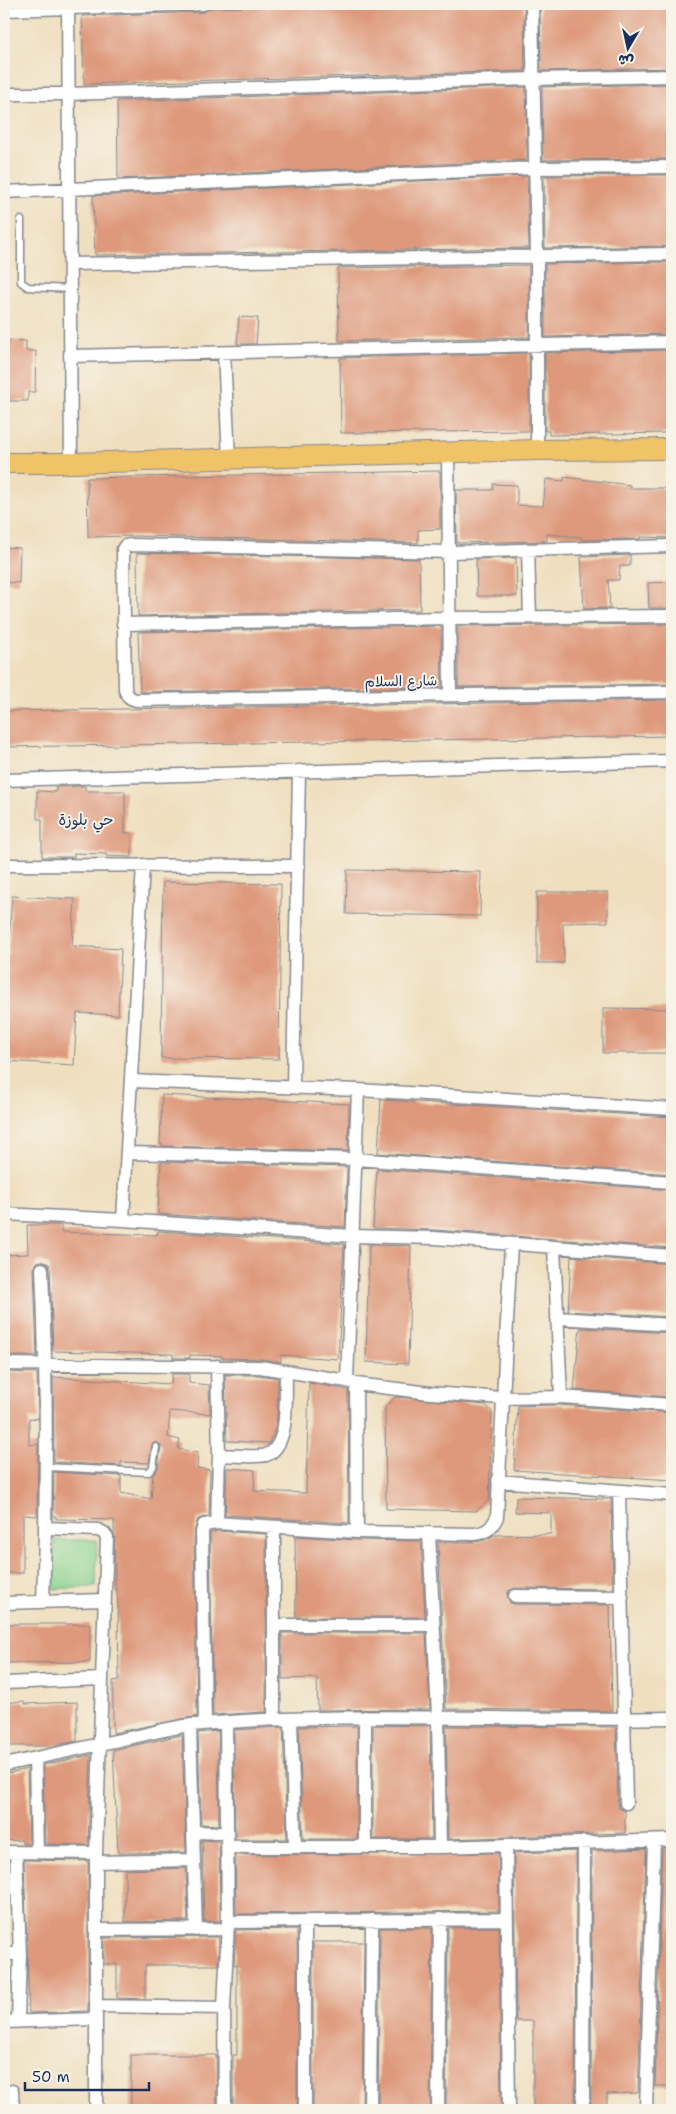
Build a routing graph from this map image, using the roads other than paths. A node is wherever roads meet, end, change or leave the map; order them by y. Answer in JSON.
{"nodes":[{"id":1,"x":202,"y":4,"type":"edge"},
{"id":2,"x":532,"y":4,"type":"edge"},
{"id":3,"x":68,"y":6,"type":"edge"},
{"id":4,"x":4,"y":10,"type":"edge"},
{"id":5,"x":672,"y":76,"type":"edge"},
{"id":6,"x":533,"y":78,"type":"junction"},
{"id":7,"x":4,"y":94,"type":"edge"},
{"id":8,"x":68,"y":94,"type":"junction"},
{"id":9,"x":672,"y":167,"type":"edge"},
{"id":10,"x":535,"y":168,"type":"junction"},
{"id":11,"x":70,"y":190,"type":"junction"},
{"id":12,"x":4,"y":192,"type":"edge"},
{"id":13,"x":21,"y":220,"type":"dead end"},
{"id":14,"x":672,"y":254,"type":"edge"},
{"id":15,"x":537,"y":257,"type":"junction"},
{"id":16,"x":71,"y":264,"type":"junction"},
{"id":17,"x":71,"y":289,"type":"junction"},
{"id":18,"x":672,"y":342,"type":"edge"},
{"id":19,"x":538,"y":345,"type":"junction"},
{"id":20,"x":224,"y":353,"type":"junction"},
{"id":21,"x":70,"y":356,"type":"junction"},
{"id":22,"x":672,"y":449,"type":"edge"},
{"id":23,"x":537,"y":450,"type":"junction"},
{"id":24,"x":448,"y":453,"type":"junction"},
{"id":25,"x":229,"y":459,"type":"junction"},
{"id":26,"x":4,"y":463,"type":"edge"},
{"id":27,"x":71,"y":463,"type":"junction"},
{"id":28,"x":672,"y":546,"type":"edge"},
{"id":29,"x":528,"y":550,"type":"junction"},
{"id":30,"x":450,"y":552,"type":"junction"},
{"id":31,"x":672,"y":616,"type":"edge"},
{"id":32,"x":530,"y":617,"type":"junction"},
{"id":33,"x":450,"y":618,"type":"junction"},
{"id":34,"x":123,"y":624,"type":"junction"},
{"id":35,"x":672,"y":692,"type":"edge"},
{"id":36,"x":450,"y":695,"type":"junction"},
{"id":37,"x":672,"y":761,"type":"edge"},
{"id":38,"x":299,"y":771,"type":"junction"},
{"id":39,"x":4,"y":780,"type":"edge"},
{"id":40,"x":4,"y":865,"type":"edge"},
{"id":41,"x":143,"y":866,"type":"junction"},
{"id":42,"x":298,"y":866,"type":"junction"},
{"id":43,"x":131,"y":1081,"type":"junction"},
{"id":44,"x":292,"y":1087,"type":"junction"},
{"id":45,"x":358,"y":1090,"type":"junction"},
{"id":46,"x":672,"y":1109,"type":"edge"},
{"id":47,"x":128,"y":1153,"type":"junction"},
{"id":48,"x":355,"y":1159,"type":"junction"},
{"id":49,"x":672,"y":1182,"type":"edge"},
{"id":50,"x":4,"y":1214,"type":"edge"},
{"id":51,"x":123,"y":1220,"type":"junction"},
{"id":52,"x":352,"y":1236,"type":"junction"},
{"id":53,"x":511,"y":1244,"type":"junction"},
{"id":54,"x":554,"y":1247,"type":"junction"},
{"id":55,"x":672,"y":1256,"type":"edge"},
{"id":56,"x":42,"y":1269,"type":"dead end"},
{"id":57,"x":557,"y":1318,"type":"junction"},
{"id":58,"x":672,"y":1325,"type":"edge"},
{"id":59,"x":4,"y":1364,"type":"edge"},
{"id":60,"x":46,"y":1364,"type":"junction"},
{"id":61,"x":217,"y":1366,"type":"junction"},
{"id":62,"x":286,"y":1372,"type":"junction"},
{"id":63,"x":352,"y":1383,"type":"junction"},
{"id":64,"x":503,"y":1398,"type":"junction"},
{"id":65,"x":561,"y":1398,"type":"junction"},
{"id":66,"x":672,"y":1404,"type":"edge"},
{"id":67,"x":156,"y":1447,"type":"dead end"},
{"id":68,"x":219,"y":1455,"type":"junction"},
{"id":69,"x":47,"y":1467,"type":"junction"},
{"id":70,"x":498,"y":1481,"type":"junction"},
{"id":71,"x":619,"y":1491,"type":"junction"},
{"id":72,"x":672,"y":1495,"type":"edge"},
{"id":73,"x":217,"y":1524,"type":"junction"},
{"id":74,"x":274,"y":1527,"type":"junction"},
{"id":75,"x":46,"y":1528,"type":"junction"},
{"id":76,"x":357,"y":1532,"type":"junction"},
{"id":77,"x":429,"y":1533,"type":"junction"},
{"id":78,"x":515,"y":1596,"type":"dead end"},
{"id":79,"x":622,"y":1597,"type":"junction"},
{"id":80,"x":104,"y":1600,"type":"junction"},
{"id":81,"x":43,"y":1602,"type":"junction"},
{"id":82,"x":4,"y":1603,"type":"edge"},
{"id":83,"x":275,"y":1625,"type":"junction"},
{"id":84,"x":434,"y":1625,"type":"junction"},
{"id":85,"x":102,"y":1679,"type":"junction"},
{"id":86,"x":4,"y":1683,"type":"edge"},
{"id":87,"x":438,"y":1716,"type":"junction"},
{"id":88,"x":365,"y":1717,"type":"junction"},
{"id":89,"x":672,"y":1718,"type":"edge"},
{"id":90,"x":274,"y":1719,"type":"junction"},
{"id":91,"x":291,"y":1719,"type":"junction"},
{"id":92,"x":624,"y":1719,"type":"junction"},
{"id":93,"x":226,"y":1722,"type":"junction"},
{"id":94,"x":205,"y":1724,"type":"junction"},
{"id":95,"x":190,"y":1725,"type":"junction"},
{"id":96,"x":101,"y":1744,"type":"junction"},
{"id":97,"x":35,"y":1759,"type":"junction"},
{"id":98,"x":4,"y":1765,"type":"edge"},
{"id":99,"x":626,"y":1803,"type":"dead end"},
{"id":100,"x":194,"y":1832,"type":"junction"},
{"id":101,"x":228,"y":1833,"type":"junction"},
{"id":102,"x":672,"y":1840,"type":"edge"},
{"id":103,"x":654,"y":1841,"type":"junction"},
{"id":104,"x":584,"y":1842,"type":"junction"},
{"id":105,"x":506,"y":1845,"type":"junction"},
{"id":106,"x":295,"y":1846,"type":"junction"},
{"id":107,"x":228,"y":1847,"type":"junction"},
{"id":108,"x":365,"y":1847,"type":"junction"},
{"id":109,"x":440,"y":1847,"type":"junction"},
{"id":110,"x":10,"y":1852,"type":"edge"},
{"id":111,"x":37,"y":1852,"type":"junction"},
{"id":112,"x":96,"y":1858,"type":"junction"},
{"id":113,"x":194,"y":1860,"type":"junction"},
{"id":114,"x":440,"y":1919,"type":"junction"},
{"id":115,"x":506,"y":1919,"type":"junction"},
{"id":116,"x":372,"y":1920,"type":"junction"},
{"id":117,"x":305,"y":1921,"type":"junction"},
{"id":118,"x":228,"y":1926,"type":"junction"},
{"id":119,"x":95,"y":1930,"type":"junction"},
{"id":120,"x":196,"y":1930,"type":"junction"},
{"id":121,"x":4,"y":1954,"type":"edge"},
{"id":122,"x":20,"y":1954,"type":"junction"},
{"id":123,"x":96,"y":2006,"type":"junction"},
{"id":124,"x":224,"y":2008,"type":"junction"},
{"id":125,"x":95,"y":2019,"type":"junction"},
{"id":126,"x":18,"y":2021,"type":"junction"},
{"id":127,"x":4,"y":2022,"type":"edge"},
{"id":128,"x":12,"y":2090,"type":"dead end"},
{"id":129,"x":13,"y":2110,"type":"edge"},
{"id":130,"x":96,"y":2110,"type":"edge"},
{"id":131,"x":225,"y":2110,"type":"edge"},
{"id":132,"x":305,"y":2110,"type":"edge"},
{"id":133,"x":370,"y":2110,"type":"edge"},
{"id":134,"x":438,"y":2110,"type":"edge"},
{"id":135,"x":509,"y":2110,"type":"edge"},
{"id":136,"x":583,"y":2110,"type":"edge"},
{"id":137,"x":646,"y":2110,"type":"edge"}],
"edges":[{"from":1,"to":3,"type":"street"},
{"from":2,"to":6,"type":"street"},
{"from":3,"to":4,"type":"street"},
{"from":3,"to":8,"type":"street"},
{"from":5,"to":6,"type":"street"},
{"from":6,"to":8,"type":"street"},
{"from":6,"to":10,"type":"street"},
{"from":7,"to":8,"type":"street"},
{"from":8,"to":11,"type":"street"},
{"from":9,"to":10,"type":"street"},
{"from":10,"to":11,"type":"street"},
{"from":10,"to":15,"type":"street"},
{"from":11,"to":12,"type":"street"},
{"from":11,"to":16,"type":"street"},
{"from":13,"to":17,"type":"lane"},
{"from":14,"to":15,"type":"street"},
{"from":15,"to":16,"type":"street"},
{"from":15,"to":19,"type":"street"},
{"from":16,"to":17,"type":"street"},
{"from":17,"to":21,"type":"street"},
{"from":18,"to":19,"type":"street"},
{"from":19,"to":20,"type":"street"},
{"from":19,"to":23,"type":"street"},
{"from":20,"to":21,"type":"street"},
{"from":20,"to":25,"type":"street"},
{"from":21,"to":27,"type":"street"},
{"from":22,"to":23,"type":"main road"},
{"from":23,"to":24,"type":"main road"},
{"from":24,"to":25,"type":"main road"},
{"from":24,"to":30,"type":"street"},
{"from":25,"to":27,"type":"main road"},
{"from":26,"to":27,"type":"main road"},
{"from":28,"to":29,"type":"street"},
{"from":29,"to":30,"type":"street"},
{"from":29,"to":32,"type":"street"},
{"from":30,"to":33,"type":"street"},
{"from":30,"to":34,"type":"street"},
{"from":31,"to":32,"type":"street"},
{"from":32,"to":33,"type":"street"},
{"from":33,"to":34,"type":"street"},
{"from":33,"to":36,"type":"street"},
{"from":34,"to":36,"type":"street","name":"شارع السلام"},
{"from":35,"to":36,"type":"street","name":"شارع السلام"},
{"from":37,"to":38,"type":"street"},
{"from":38,"to":39,"type":"street"},
{"from":38,"to":42,"type":"street"},
{"from":40,"to":41,"type":"street"},
{"from":41,"to":42,"type":"street"},
{"from":41,"to":43,"type":"street"},
{"from":42,"to":44,"type":"street"},
{"from":43,"to":44,"type":"street"},
{"from":43,"to":47,"type":"street"},
{"from":44,"to":45,"type":"street"},
{"from":45,"to":46,"type":"street"},
{"from":45,"to":48,"type":"street"},
{"from":47,"to":48,"type":"street"},
{"from":47,"to":51,"type":"street"},
{"from":48,"to":49,"type":"street"},
{"from":48,"to":52,"type":"street"},
{"from":50,"to":51,"type":"street"},
{"from":51,"to":52,"type":"street"},
{"from":52,"to":53,"type":"street"},
{"from":52,"to":63,"type":"street"},
{"from":53,"to":54,"type":"street"},
{"from":53,"to":64,"type":"street"},
{"from":54,"to":55,"type":"street"},
{"from":54,"to":57,"type":"street"},
{"from":56,"to":60,"type":"street"},
{"from":57,"to":58,"type":"street"},
{"from":57,"to":65,"type":"street"},
{"from":59,"to":60,"type":"street"},
{"from":60,"to":61,"type":"street"},
{"from":60,"to":69,"type":"street"},
{"from":61,"to":62,"type":"street"},
{"from":61,"to":68,"type":"street"},
{"from":62,"to":63,"type":"street"},
{"from":62,"to":68,"type":"street"},
{"from":63,"to":64,"type":"street"},
{"from":63,"to":76,"type":"street"},
{"from":64,"to":65,"type":"street"},
{"from":64,"to":70,"type":"street"},
{"from":65,"to":66,"type":"street"},
{"from":67,"to":69,"type":"lane"},
{"from":68,"to":73,"type":"street"},
{"from":69,"to":75,"type":"street"},
{"from":70,"to":71,"type":"street"},
{"from":70,"to":77,"type":"street"},
{"from":71,"to":72,"type":"street"},
{"from":71,"to":79,"type":"street"},
{"from":73,"to":74,"type":"street"},
{"from":73,"to":94,"type":"street"},
{"from":74,"to":76,"type":"street"},
{"from":74,"to":83,"type":"street"},
{"from":75,"to":80,"type":"street"},
{"from":75,"to":81,"type":"street"},
{"from":76,"to":77,"type":"street"},
{"from":77,"to":84,"type":"street"},
{"from":78,"to":79,"type":"street"},
{"from":79,"to":92,"type":"street"},
{"from":80,"to":81,"type":"street"},
{"from":80,"to":85,"type":"street"},
{"from":81,"to":82,"type":"street"},
{"from":83,"to":84,"type":"street"},
{"from":83,"to":90,"type":"street"},
{"from":84,"to":87,"type":"street"},
{"from":85,"to":86,"type":"street"},
{"from":85,"to":96,"type":"street"},
{"from":87,"to":88,"type":"street"},
{"from":87,"to":92,"type":"street"},
{"from":87,"to":109,"type":"street"},
{"from":88,"to":91,"type":"street"},
{"from":88,"to":108,"type":"street"},
{"from":89,"to":92,"type":"street"},
{"from":90,"to":91,"type":"street"},
{"from":90,"to":93,"type":"street"},
{"from":91,"to":106,"type":"street"},
{"from":92,"to":99,"type":"street"},
{"from":93,"to":94,"type":"street"},
{"from":93,"to":101,"type":"street"},
{"from":94,"to":95,"type":"street"},
{"from":95,"to":96,"type":"street"},
{"from":95,"to":100,"type":"street"},
{"from":96,"to":97,"type":"street"},
{"from":96,"to":112,"type":"street"},
{"from":97,"to":98,"type":"street"},
{"from":97,"to":111,"type":"street"},
{"from":100,"to":101,"type":"street"},
{"from":100,"to":113,"type":"street"},
{"from":101,"to":107,"type":"street"},
{"from":102,"to":103,"type":"street"},
{"from":103,"to":104,"type":"street"},
{"from":103,"to":137,"type":"street"},
{"from":104,"to":105,"type":"street"},
{"from":104,"to":136,"type":"street"},
{"from":105,"to":109,"type":"street"},
{"from":105,"to":115,"type":"street"},
{"from":106,"to":107,"type":"street"},
{"from":106,"to":108,"type":"street"},
{"from":107,"to":118,"type":"street"},
{"from":108,"to":109,"type":"street"},
{"from":110,"to":111,"type":"street"},
{"from":110,"to":122,"type":"street"},
{"from":111,"to":112,"type":"street"},
{"from":112,"to":113,"type":"street"},
{"from":112,"to":119,"type":"street"},
{"from":113,"to":120,"type":"street"},
{"from":114,"to":115,"type":"street"},
{"from":114,"to":116,"type":"street"},
{"from":114,"to":134,"type":"street"},
{"from":115,"to":135,"type":"street"},
{"from":116,"to":117,"type":"street"},
{"from":116,"to":133,"type":"street"},
{"from":117,"to":118,"type":"street"},
{"from":117,"to":132,"type":"street"},
{"from":118,"to":120,"type":"street"},
{"from":118,"to":124,"type":"street"},
{"from":119,"to":120,"type":"street"},
{"from":119,"to":123,"type":"street"},
{"from":121,"to":122,"type":"street"},
{"from":122,"to":126,"type":"street"},
{"from":123,"to":124,"type":"street"},
{"from":123,"to":125,"type":"street"},
{"from":124,"to":131,"type":"street"},
{"from":125,"to":126,"type":"street"},
{"from":125,"to":130,"type":"street"},
{"from":126,"to":127,"type":"street"},
{"from":128,"to":129,"type":"street"}]}
